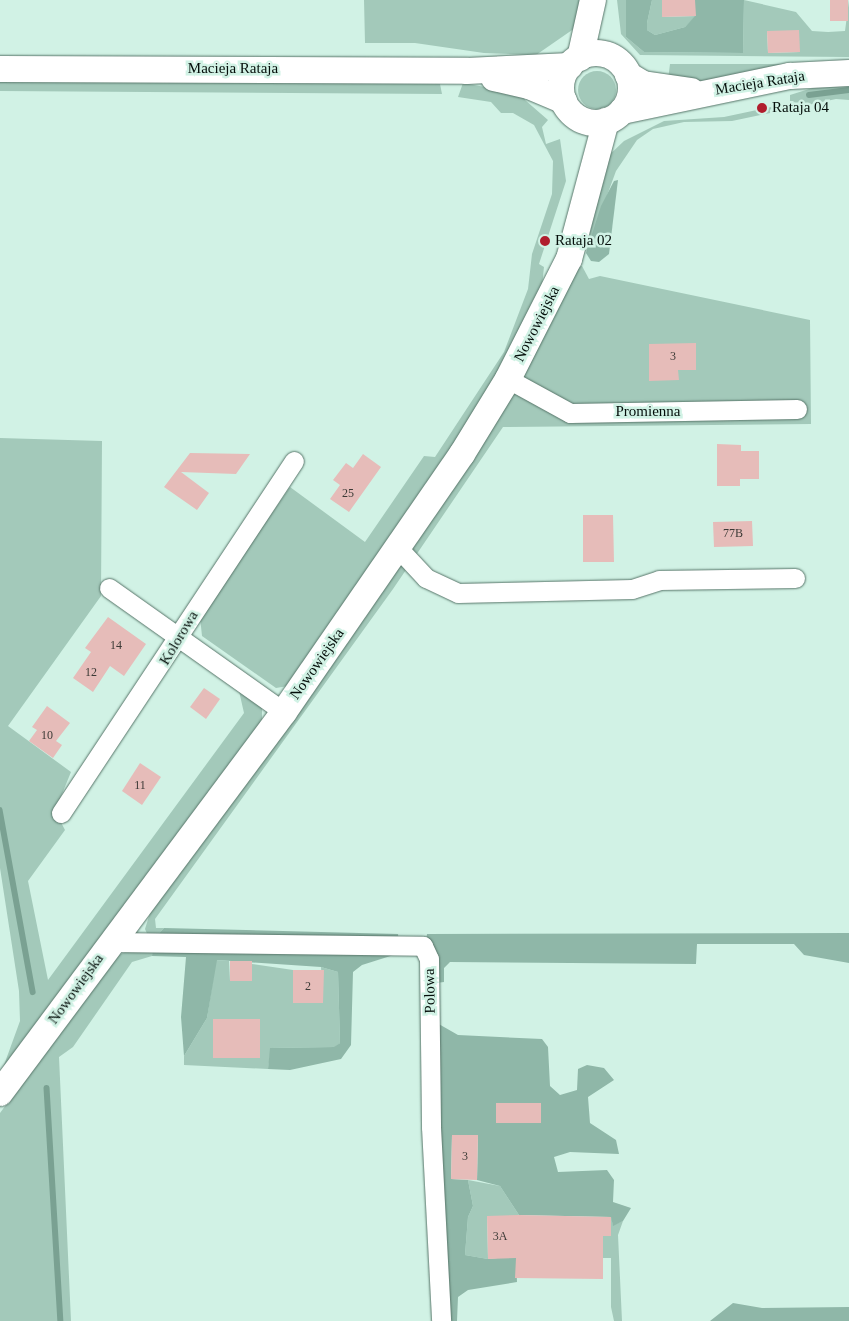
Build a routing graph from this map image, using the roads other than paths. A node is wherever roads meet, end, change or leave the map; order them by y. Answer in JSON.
{"nodes":[{"id":1,"x":593,"y":0,"type":"edge"},
{"id":2,"x":602,"y":0,"type":"edge"},
{"id":3,"x":609,"y":56,"type":"junction"},
{"id":4,"x":575,"y":62,"type":"junction"},
{"id":5,"x":0,"y":69,"type":"edge"},
{"id":6,"x":467,"y":71,"type":"junction"},
{"id":7,"x":849,"y":73,"type":"edge"},
{"id":8,"x":628,"y":75,"type":"junction"},
{"id":9,"x":702,"y":93,"type":"junction"},
{"id":10,"x":570,"y":109,"type":"junction"},
{"id":11,"x":614,"y":116,"type":"junction"},
{"id":12,"x":585,"y":204,"type":"junction"},
{"id":13,"x":508,"y":380,"type":"junction"},
{"id":14,"x":797,"y":409,"type":"dead end"},
{"id":15,"x":294,"y":461,"type":"dead end"},
{"id":16,"x":398,"y":548,"type":"junction"},
{"id":17,"x":795,"y":578,"type":"dead end"},
{"id":18,"x":109,"y":588,"type":"dead end"},
{"id":19,"x":180,"y":637,"type":"junction"},
{"id":20,"x":284,"y":712,"type":"junction"},
{"id":21,"x":61,"y":813,"type":"dead end"},
{"id":22,"x":110,"y":942,"type":"junction"},
{"id":23,"x":0,"y":1093,"type":"edge"},
{"id":24,"x":441,"y":1321,"type":"edge"}],
"edges":[{"from":1,"to":4,"type":"street"},
{"from":2,"to":3,"type":"street"},
{"from":3,"to":4,"type":"street"},
{"from":3,"to":8,"type":"street"},
{"from":4,"to":6,"type":"street","name":"Macieja Rataja"},
{"from":4,"to":10,"type":"street"},
{"from":5,"to":6,"type":"street","name":"Macieja Rataja"},
{"from":6,"to":10,"type":"street","name":"Macieja Rataja"},
{"from":7,"to":9,"type":"street","name":"Macieja Rataja"},
{"from":8,"to":9,"type":"street","name":"Macieja Rataja"},
{"from":8,"to":11,"type":"street"},
{"from":9,"to":11,"type":"street","name":"Macieja Rataja"},
{"from":10,"to":11,"type":"street"},
{"from":10,"to":12,"type":"street","name":"Nowowiejska"},
{"from":11,"to":12,"type":"street","name":"Nowowiejska"},
{"from":12,"to":13,"type":"street","name":"Nowowiejska"},
{"from":13,"to":14,"type":"street","name":"Promienna"},
{"from":13,"to":16,"type":"street","name":"Nowowiejska"},
{"from":15,"to":19,"type":"street","name":"Kolorowa"},
{"from":16,"to":17,"type":"street"},
{"from":16,"to":20,"type":"street","name":"Nowowiejska"},
{"from":18,"to":19,"type":"street"},
{"from":19,"to":20,"type":"street"},
{"from":19,"to":21,"type":"street","name":"Kolorowa"},
{"from":20,"to":22,"type":"street","name":"Nowowiejska"},
{"from":22,"to":23,"type":"street","name":"Nowowiejska"},
{"from":22,"to":24,"type":"street","name":"Polowa"}]}
